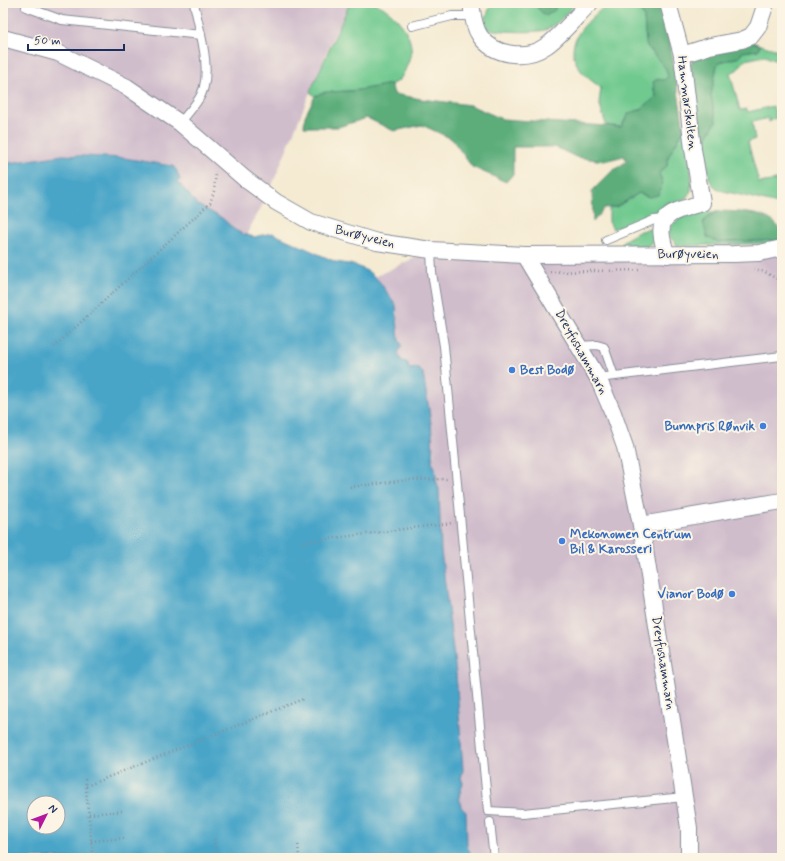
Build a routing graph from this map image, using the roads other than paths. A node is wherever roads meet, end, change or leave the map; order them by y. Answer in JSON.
{"nodes":[{"id":1,"x":194,"y":3,"type":"edge"},
{"id":2,"x":590,"y":3,"type":"edge"},
{"id":3,"x":668,"y":3,"type":"edge"},
{"id":4,"x":766,"y":3,"type":"edge"},
{"id":5,"x":26,"y":7,"type":"dead end"},
{"id":6,"x":472,"y":9,"type":"edge"},
{"id":7,"x":412,"y":26,"type":"dead end"},
{"id":8,"x":201,"y":35,"type":"junction"},
{"id":9,"x":3,"y":38,"type":"edge"},
{"id":10,"x":682,"y":55,"type":"junction"},
{"id":11,"x":180,"y":123,"type":"junction"},
{"id":12,"x":665,"y":218,"type":"junction"},
{"id":13,"x":606,"y":240,"type":"dead end"},
{"id":14,"x":782,"y":248,"type":"edge"},
{"id":15,"x":431,"y":250,"type":"junction"},
{"id":16,"x":524,"y":255,"type":"junction"},
{"id":17,"x":667,"y":255,"type":"junction"},
{"id":18,"x":579,"y":346,"type":"junction"},
{"id":19,"x":782,"y":356,"type":"edge"},
{"id":20,"x":614,"y":376,"type":"junction"},
{"id":21,"x":598,"y":378,"type":"junction"},
{"id":22,"x":782,"y":501,"type":"edge"},
{"id":23,"x":642,"y":525,"type":"junction"},
{"id":24,"x":684,"y":797,"type":"junction"},
{"id":25,"x":490,"y":822,"type":"dead end"},
{"id":26,"x":494,"y":858,"type":"edge"},
{"id":27,"x":689,"y":858,"type":"edge"}],
"edges":[{"from":1,"to":8,"type":"lane"},
{"from":2,"to":6,"type":"street"},
{"from":3,"to":10,"type":"street","name":"Hammarskolten"},
{"from":4,"to":10,"type":"street"},
{"from":5,"to":8,"type":"lane"},
{"from":6,"to":7,"type":"lane"},
{"from":8,"to":11,"type":"lane"},
{"from":9,"to":11,"type":"street","name":"Burøyveien"},
{"from":10,"to":12,"type":"street","name":"Hammarskolten"},
{"from":11,"to":15,"type":"street","name":"Burøyveien"},
{"from":12,"to":13,"type":"lane"},
{"from":12,"to":17,"type":"street"},
{"from":14,"to":17,"type":"street","name":"Burøyveien"},
{"from":15,"to":16,"type":"street","name":"Burøyveien"},
{"from":15,"to":24,"type":"lane"},
{"from":16,"to":17,"type":"street","name":"Burøyveien"},
{"from":16,"to":18,"type":"street","name":"Dreyfushammarn"},
{"from":18,"to":20,"type":"lane"},
{"from":18,"to":21,"type":"street","name":"Dreyfushammarn"},
{"from":19,"to":20,"type":"lane"},
{"from":20,"to":21,"type":"lane"},
{"from":21,"to":23,"type":"street","name":"Dreyfushammarn"},
{"from":22,"to":23,"type":"street"},
{"from":23,"to":24,"type":"street","name":"Dreyfushammarn"},
{"from":24,"to":27,"type":"street","name":"Dreyfushammarn"},
{"from":25,"to":26,"type":"lane"}]}
